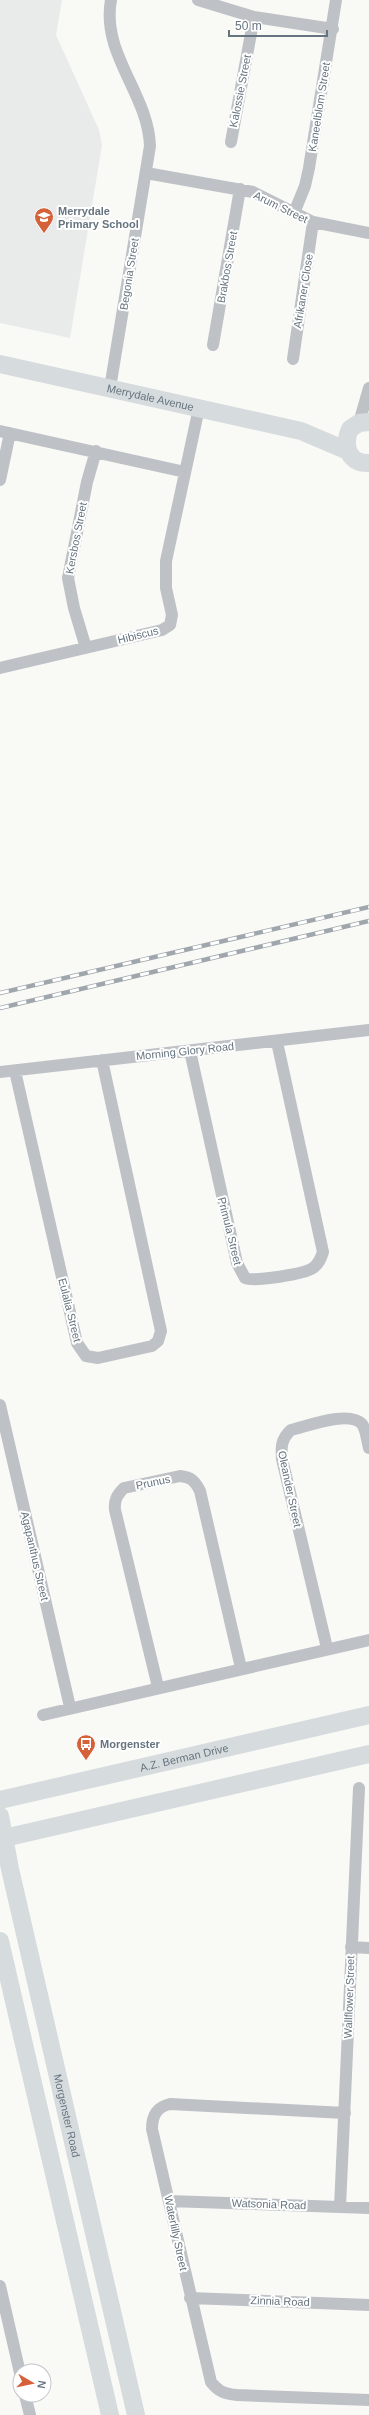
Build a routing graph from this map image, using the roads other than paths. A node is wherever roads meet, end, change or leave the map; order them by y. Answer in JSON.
{"nodes":[{"id":1,"x":111,"y":0,"type":"edge"},
{"id":2,"x":198,"y":0,"type":"edge"},
{"id":3,"x":336,"y":0,"type":"edge"},
{"id":4,"x":224,"y":3,"type":"edge"},
{"id":5,"x":254,"y":17,"type":"junction"},
{"id":6,"x":333,"y":29,"type":"junction"},
{"id":7,"x":231,"y":142,"type":"dead end"},
{"id":8,"x":146,"y":173,"type":"junction"},
{"id":9,"x":240,"y":189,"type":"junction"},
{"id":10,"x":294,"y":213,"type":"junction"},
{"id":11,"x":313,"y":222,"type":"junction"},
{"id":12,"x":369,"y":233,"type":"edge"},
{"id":13,"x":213,"y":345,"type":"dead end"},
{"id":14,"x":293,"y":359,"type":"dead end"},
{"id":15,"x":0,"y":364,"type":"edge"},
{"id":16,"x":110,"y":388,"type":"junction"},
{"id":17,"x":369,"y":388,"type":"edge"},
{"id":18,"x":199,"y":408,"type":"junction"},
{"id":19,"x":359,"y":425,"type":"edge"},
{"id":20,"x":301,"y":431,"type":"junction"},
{"id":21,"x":5,"y":432,"type":"edge"},
{"id":22,"x":96,"y":451,"type":"junction"},
{"id":23,"x":348,"y":451,"type":"junction"},
{"id":24,"x":369,"y":463,"type":"edge"},
{"id":25,"x":186,"y":472,"type":"junction"},
{"id":26,"x":0,"y":480,"type":"edge"},
{"id":27,"x":86,"y":648,"type":"junction"},
{"id":28,"x":0,"y":668,"type":"edge"},
{"id":29,"x":369,"y":1030,"type":"edge"},
{"id":30,"x":277,"y":1042,"type":"junction"},
{"id":31,"x":190,"y":1051,"type":"junction"},
{"id":32,"x":102,"y":1060,"type":"junction"},
{"id":33,"x":15,"y":1071,"type":"junction"},
{"id":34,"x":0,"y":1072,"type":"edge"},
{"id":35,"x":0,"y":1405,"type":"edge"},
{"id":36,"x":369,"y":1448,"type":"edge"},
{"id":37,"x":369,"y":1640,"type":"edge"},
{"id":38,"x":327,"y":1648,"type":"junction"},
{"id":39,"x":241,"y":1668,"type":"junction"},
{"id":40,"x":158,"y":1687,"type":"junction"},
{"id":41,"x":70,"y":1707,"type":"junction"},
{"id":42,"x":43,"y":1715,"type":"dead end"},
{"id":43,"x":369,"y":1715,"type":"edge"},
{"id":44,"x":369,"y":1754,"type":"edge"},
{"id":45,"x":359,"y":1788,"type":"dead end"},
{"id":46,"x":0,"y":1800,"type":"edge"},
{"id":47,"x":0,"y":1816,"type":"edge"},
{"id":48,"x":2,"y":1838,"type":"edge"},
{"id":49,"x":0,"y":1941,"type":"edge"},
{"id":50,"x":351,"y":1947,"type":"junction"},
{"id":51,"x":369,"y":1948,"type":"edge"},
{"id":52,"x":345,"y":2113,"type":"junction"},
{"id":53,"x":169,"y":2201,"type":"junction"},
{"id":54,"x":340,"y":2206,"type":"junction"},
{"id":55,"x":369,"y":2208,"type":"edge"},
{"id":56,"x":0,"y":2286,"type":"edge"},
{"id":57,"x":190,"y":2298,"type":"junction"},
{"id":58,"x":369,"y":2305,"type":"edge"},
{"id":59,"x":18,"y":2363,"type":"edge"},
{"id":60,"x":369,"y":2400,"type":"edge"},
{"id":61,"x":27,"y":2403,"type":"edge"},
{"id":62,"x":30,"y":2415,"type":"edge"},
{"id":63,"x":110,"y":2415,"type":"edge"},
{"id":64,"x":136,"y":2415,"type":"edge"}],
"edges":[{"from":1,"to":8,"type":"street","name":"Begonia Street"},
{"from":2,"to":4,"type":"street"},
{"from":3,"to":6,"type":"street","name":"Kaneelblom Street"},
{"from":4,"to":5,"type":"street"},
{"from":5,"to":6,"type":"street"},
{"from":5,"to":7,"type":"street","name":"Kalossie Street"},
{"from":6,"to":10,"type":"street","name":"Kaneelblom Street"},
{"from":8,"to":9,"type":"street","name":"Arum Street"},
{"from":8,"to":16,"type":"street","name":"Begonia Street"},
{"from":9,"to":10,"type":"street","name":"Arum Street"},
{"from":9,"to":13,"type":"street","name":"Brakbos Street"},
{"from":10,"to":11,"type":"street","name":"Arum Street"},
{"from":11,"to":12,"type":"street","name":"Arum Street"},
{"from":11,"to":14,"type":"street","name":"Afrikaner Close"},
{"from":15,"to":16,"type":"main road","name":"Merrydale Avenue"},
{"from":16,"to":18,"type":"main road","name":"Merrydale Avenue"},
{"from":17,"to":19,"type":"street"},
{"from":18,"to":20,"type":"main road","name":"Merrydale Avenue"},
{"from":18,"to":25,"type":"street","name":"Hibiscus"},
{"from":19,"to":20,"type":"main road","name":"Merrydale Avenue"},
{"from":19,"to":23,"type":"main road"},
{"from":20,"to":23,"type":"main road","name":"Merrydale Avenue"},
{"from":21,"to":22,"type":"street"},
{"from":21,"to":26,"type":"street"},
{"from":22,"to":25,"type":"street"},
{"from":22,"to":27,"type":"street","name":"Kersbos Street"},
{"from":23,"to":24,"type":"main road","name":"Merrydale Avenue"},
{"from":25,"to":27,"type":"street","name":"Hibiscus"},
{"from":27,"to":28,"type":"street","name":"Hibiscus"},
{"from":29,"to":30,"type":"street","name":"Morning Glory Road"},
{"from":30,"to":31,"type":"street","name":"Morning Glory Road"},
{"from":30,"to":31,"type":"street","name":"Primula Street"},
{"from":31,"to":32,"type":"street","name":"Morning Glory Road"},
{"from":32,"to":33,"type":"street","name":"Morning Glory Road"},
{"from":32,"to":33,"type":"street","name":"Eulalia Street"},
{"from":33,"to":34,"type":"street","name":"Morning Glory Road"},
{"from":35,"to":41,"type":"street","name":"Agapanthus Street"},
{"from":36,"to":38,"type":"street","name":"Oleander Street"},
{"from":37,"to":38,"type":"street"},
{"from":38,"to":39,"type":"street"},
{"from":39,"to":40,"type":"street"},
{"from":39,"to":40,"type":"street","name":"Prunus"},
{"from":40,"to":41,"type":"street"},
{"from":41,"to":42,"type":"street"},
{"from":43,"to":46,"type":"main road","name":"A.Z. Berman Drive"},
{"from":44,"to":48,"type":"main road"},
{"from":45,"to":50,"type":"street","name":"Wallflower Street"},
{"from":47,"to":48,"type":"main road","name":"Morgenster Road"},
{"from":48,"to":64,"type":"main road","name":"Morgenster Road"},
{"from":49,"to":63,"type":"main road"},
{"from":50,"to":51,"type":"street"},
{"from":50,"to":52,"type":"street","name":"Wallflower Street"},
{"from":52,"to":53,"type":"street","name":"Waterlilly Street"},
{"from":52,"to":54,"type":"street","name":"Wallflower Street"},
{"from":53,"to":54,"type":"street","name":"Watsonia Road"},
{"from":53,"to":57,"type":"street","name":"Waterlilly Street"},
{"from":54,"to":55,"type":"street","name":"Watsonia Road"},
{"from":56,"to":59,"type":"street"},
{"from":57,"to":58,"type":"street","name":"Zinnia Road"},
{"from":57,"to":60,"type":"street","name":"Waterlilly Street"},
{"from":61,"to":62,"type":"street"}]}
